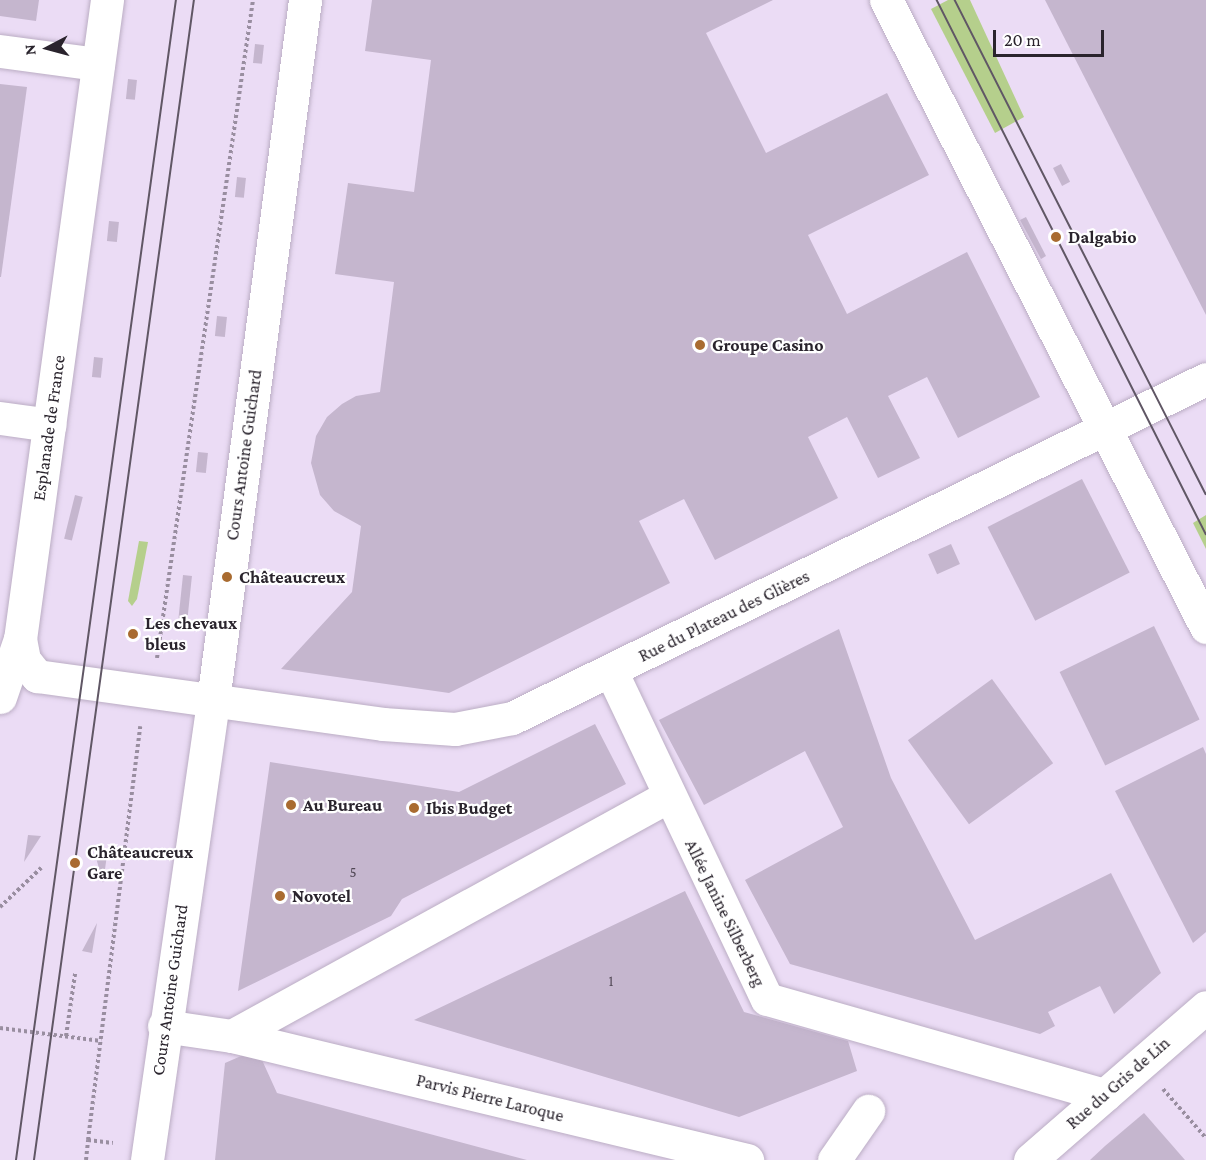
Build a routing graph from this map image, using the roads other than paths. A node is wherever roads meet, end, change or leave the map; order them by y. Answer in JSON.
{"nodes":[{"id":1,"x":107,"y":0,"type":"edge"},
{"id":2,"x":305,"y":0,"type":"edge"},
{"id":3,"x":886,"y":0,"type":"edge"},
{"id":4,"x":0,"y":51,"type":"edge"},
{"id":5,"x":98,"y":64,"type":"junction"},
{"id":6,"x":1206,"y":380,"type":"edge"},
{"id":7,"x":0,"y":418,"type":"edge"},
{"id":8,"x":50,"y":425,"type":"junction"},
{"id":9,"x":1103,"y":429,"type":"junction"},
{"id":10,"x":1206,"y":627,"type":"edge"},
{"id":11,"x":20,"y":639,"type":"junction"},
{"id":12,"x":611,"y":671,"type":"junction"},
{"id":13,"x":0,"y":697,"type":"edge"},
{"id":14,"x":213,"y":701,"type":"junction"},
{"id":15,"x":669,"y":796,"type":"junction"},
{"id":16,"x":1206,"y":1007,"type":"edge"},
{"id":17,"x":164,"y":1026,"type":"junction"},
{"id":18,"x":232,"y":1036,"type":"junction"},
{"id":19,"x":1106,"y":1095,"type":"junction"},
{"id":20,"x":868,"y":1111,"type":"dead end"},
{"id":21,"x":135,"y":1152,"type":"edge"},
{"id":22,"x":747,"y":1160,"type":"edge"},
{"id":23,"x":834,"y":1160,"type":"edge"},
{"id":24,"x":1030,"y":1160,"type":"edge"}],
"edges":[{"from":1,"to":5,"type":"street","name":"Esplanade de France"},
{"from":2,"to":14,"type":"street","name":"Cours Antoine Guichard"},
{"from":3,"to":9,"type":"street"},
{"from":4,"to":5,"type":"street"},
{"from":5,"to":8,"type":"street","name":"Esplanade de France"},
{"from":6,"to":9,"type":"street","name":"Rue du Plateau des Glières"},
{"from":7,"to":8,"type":"street"},
{"from":8,"to":11,"type":"street","name":"Esplanade de France"},
{"from":9,"to":10,"type":"street"},
{"from":9,"to":12,"type":"street","name":"Rue du Plateau des Glières"},
{"from":11,"to":13,"type":"street"},
{"from":11,"to":14,"type":"street","name":"Esplanade de France"},
{"from":12,"to":14,"type":"street","name":"Rue du Plateau des Glières"},
{"from":12,"to":15,"type":"street","name":"Allée Janine Silberberg"},
{"from":14,"to":17,"type":"street","name":"Cours Antoine Guichard"},
{"from":15,"to":18,"type":"street"},
{"from":15,"to":19,"type":"street","name":"Allée Janine Silberberg"},
{"from":16,"to":19,"type":"street","name":"Rue du Gris de Lin"},
{"from":17,"to":18,"type":"street","name":"Parvis Pierre Laroque"},
{"from":17,"to":21,"type":"street","name":"Cours Antoine Guichard"},
{"from":18,"to":22,"type":"street","name":"Parvis Pierre Laroque"},
{"from":19,"to":24,"type":"street","name":"Rue du Gris de Lin"},
{"from":20,"to":23,"type":"street"}]}
